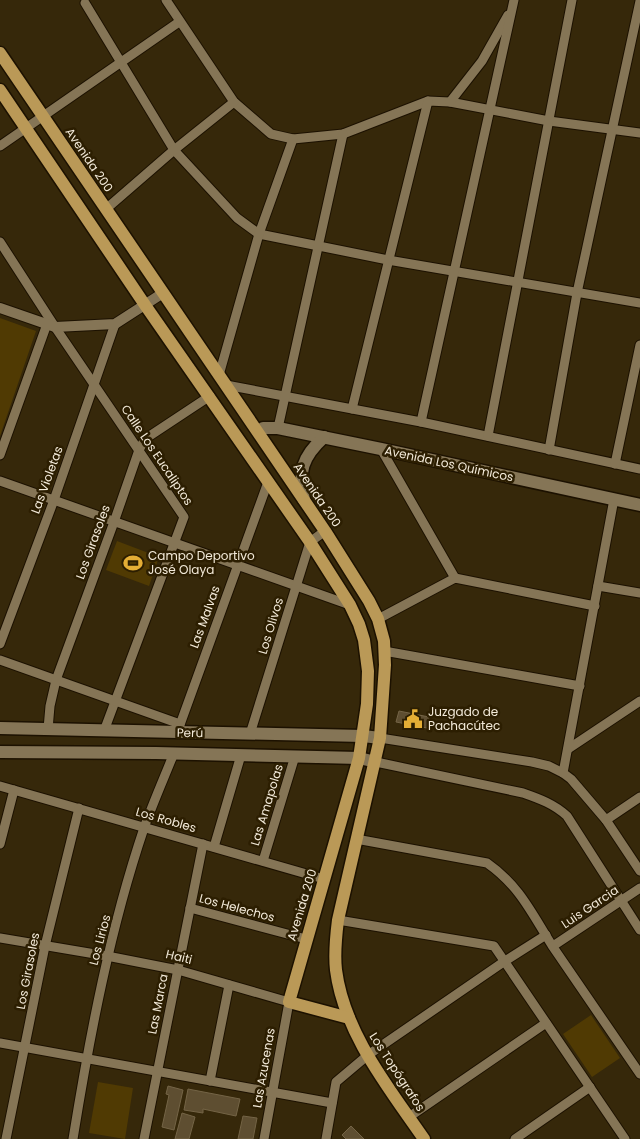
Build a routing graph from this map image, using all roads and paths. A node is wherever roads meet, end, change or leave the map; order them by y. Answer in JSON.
{"nodes":[{"id":1,"x":166,"y":0,"type":"edge"},
{"id":2,"x":572,"y":0,"type":"edge"},
{"id":3,"x":640,"y":1,"type":"edge"},
{"id":4,"x":85,"y":2,"type":"dead end"},
{"id":5,"x":513,"y":4,"type":"edge"},
{"id":6,"x":639,"y":11,"type":"edge"},
{"id":7,"x":179,"y":22,"type":"junction"},
{"id":8,"x":0,"y":53,"type":"edge"},
{"id":9,"x":120,"y":62,"type":"junction"},
{"id":10,"x":0,"y":90,"type":"edge"},
{"id":11,"x":428,"y":101,"type":"junction"},
{"id":12,"x":234,"y":102,"type":"junction"},
{"id":13,"x":450,"y":102,"type":"junction"},
{"id":14,"x":489,"y":110,"type":"junction"},
{"id":15,"x":43,"y":116,"type":"junction"},
{"id":16,"x":549,"y":121,"type":"junction"},
{"id":17,"x":26,"y":128,"type":"junction"},
{"id":18,"x":613,"y":131,"type":"junction"},
{"id":19,"x":640,"y":133,"type":"edge"},
{"id":20,"x":343,"y":134,"type":"junction"},
{"id":21,"x":293,"y":139,"type":"junction"},
{"id":22,"x":0,"y":146,"type":"edge"},
{"id":23,"x":174,"y":150,"type":"junction"},
{"id":24,"x":106,"y":209,"type":"junction"},
{"id":25,"x":259,"y":234,"type":"junction"},
{"id":26,"x":0,"y":242,"type":"edge"},
{"id":27,"x":319,"y":245,"type":"junction"},
{"id":28,"x":388,"y":260,"type":"junction"},
{"id":29,"x":454,"y":271,"type":"junction"},
{"id":30,"x":518,"y":282,"type":"junction"},
{"id":31,"x":163,"y":293,"type":"junction"},
{"id":32,"x":577,"y":293,"type":"junction"},
{"id":33,"x":640,"y":303,"type":"edge"},
{"id":34,"x":145,"y":305,"type":"junction"},
{"id":35,"x":0,"y":308,"type":"edge"},
{"id":36,"x":115,"y":324,"type":"junction"},
{"id":37,"x":51,"y":326,"type":"junction"},
{"id":38,"x":640,"y":344,"type":"edge"},
{"id":39,"x":223,"y":380,"type":"junction"},
{"id":40,"x":94,"y":384,"type":"junction"},
{"id":41,"x":210,"y":396,"type":"junction"},
{"id":42,"x":285,"y":396,"type":"junction"},
{"id":43,"x":352,"y":409,"type":"junction"},
{"id":44,"x":421,"y":422,"type":"junction"},
{"id":45,"x":278,"y":428,"type":"junction"},
{"id":46,"x":259,"y":432,"type":"junction"},
{"id":47,"x":488,"y":436,"type":"junction"},
{"id":48,"x":324,"y":437,"type":"junction"},
{"id":49,"x":381,"y":449,"type":"junction"},
{"id":50,"x":139,"y":450,"type":"junction"},
{"id":51,"x":549,"y":450,"type":"junction"},
{"id":52,"x":0,"y":455,"type":"edge"},
{"id":53,"x":615,"y":464,"type":"junction"},
{"id":54,"x":640,"y":469,"type":"edge"},
{"id":55,"x":0,"y":480,"type":"edge"},
{"id":56,"x":268,"y":482,"type":"junction"},
{"id":57,"x":614,"y":499,"type":"junction"},
{"id":58,"x":54,"y":500,"type":"junction"},
{"id":59,"x":304,"y":500,"type":"junction"},
{"id":60,"x":640,"y":505,"type":"edge"},
{"id":61,"x":114,"y":522,"type":"junction"},
{"id":62,"x":325,"y":531,"type":"junction"},
{"id":63,"x":310,"y":542,"type":"junction"},
{"id":64,"x":175,"y":543,"type":"junction"},
{"id":65,"x":237,"y":565,"type":"junction"},
{"id":66,"x":455,"y":578,"type":"junction"},
{"id":67,"x":296,"y":586,"type":"junction"},
{"id":68,"x":598,"y":586,"type":"junction"},
{"id":69,"x":640,"y":593,"type":"edge"},
{"id":70,"x":350,"y":605,"type":"junction"},
{"id":71,"x":595,"y":606,"type":"junction"},
{"id":72,"x":378,"y":620,"type":"junction"},
{"id":73,"x":0,"y":644,"type":"edge"},
{"id":74,"x":384,"y":651,"type":"junction"},
{"id":75,"x":0,"y":660,"type":"edge"},
{"id":76,"x":56,"y":680,"type":"junction"},
{"id":77,"x":580,"y":686,"type":"junction"},
{"id":78,"x":116,"y":701,"type":"junction"},
{"id":79,"x":640,"y":701,"type":"edge"},
{"id":80,"x":0,"y":728,"type":"edge"},
{"id":81,"x":178,"y":728,"type":"junction"},
{"id":82,"x":25,"y":729,"type":"junction"},
{"id":83,"x":48,"y":729,"type":"junction"},
{"id":84,"x":104,"y":731,"type":"junction"},
{"id":85,"x":250,"y":734,"type":"junction"},
{"id":86,"x":363,"y":736,"type":"junction"},
{"id":87,"x":380,"y":738,"type":"junction"},
{"id":88,"x":568,"y":749,"type":"junction"},
{"id":89,"x":0,"y":752,"type":"edge"},
{"id":90,"x":25,"y":752,"type":"junction"},
{"id":91,"x":174,"y":754,"type":"junction"},
{"id":92,"x":240,"y":755,"type":"junction"},
{"id":93,"x":295,"y":756,"type":"junction"},
{"id":94,"x":359,"y":758,"type":"junction"},
{"id":95,"x":376,"y":762,"type":"junction"},
{"id":96,"x":563,"y":773,"type":"junction"},
{"id":97,"x":0,"y":786,"type":"edge"},
{"id":98,"x":14,"y":790,"type":"junction"},
{"id":99,"x":640,"y":797,"type":"edge"},
{"id":100,"x":79,"y":808,"type":"junction"},
{"id":101,"x":606,"y":820,"type":"junction"},
{"id":102,"x":144,"y":827,"type":"junction"},
{"id":103,"x":356,"y":839,"type":"junction"},
{"id":104,"x":0,"y":844,"type":"edge"},
{"id":105,"x":203,"y":844,"type":"junction"},
{"id":106,"x":214,"y":847,"type":"junction"},
{"id":107,"x":263,"y":861,"type":"junction"},
{"id":108,"x":640,"y":871,"type":"edge"},
{"id":109,"x":324,"y":879,"type":"junction"},
{"id":110,"x":640,"y":888,"type":"edge"},
{"id":111,"x":621,"y":901,"type":"junction"},
{"id":112,"x":190,"y":908,"type":"junction"},
{"id":113,"x":338,"y":920,"type":"junction"},
{"id":114,"x":640,"y":930,"type":"edge"},
{"id":115,"x":546,"y":935,"type":"junction"},
{"id":116,"x":0,"y":938,"type":"edge"},
{"id":117,"x":306,"y":939,"type":"junction"},
{"id":118,"x":45,"y":946,"type":"junction"},
{"id":119,"x":553,"y":946,"type":"junction"},
{"id":120,"x":107,"y":956,"type":"junction"},
{"id":121,"x":505,"y":961,"type":"junction"},
{"id":122,"x":178,"y":970,"type":"junction"},
{"id":123,"x":229,"y":985,"type":"junction"},
{"id":124,"x":289,"y":1002,"type":"junction"},
{"id":125,"x":348,"y":1018,"type":"junction"},
{"id":126,"x":546,"y":1022,"type":"junction"},
{"id":127,"x":0,"y":1043,"type":"edge"},
{"id":128,"x":25,"y":1048,"type":"junction"},
{"id":129,"x":368,"y":1055,"type":"junction"},
{"id":130,"x":86,"y":1059,"type":"junction"},
{"id":131,"x":158,"y":1072,"type":"junction"},
{"id":132,"x":640,"y":1074,"type":"edge"},
{"id":133,"x":210,"y":1081,"type":"junction"},
{"id":134,"x":590,"y":1086,"type":"junction"},
{"id":135,"x":273,"y":1092,"type":"junction"},
{"id":136,"x":332,"y":1103,"type":"junction"},
{"id":137,"x":409,"y":1117,"type":"junction"},
{"id":138,"x":6,"y":1139,"type":"edge"},
{"id":139,"x":73,"y":1139,"type":"edge"},
{"id":140,"x":144,"y":1139,"type":"edge"},
{"id":141,"x":264,"y":1139,"type":"edge"},
{"id":142,"x":326,"y":1139,"type":"edge"},
{"id":143,"x":424,"y":1139,"type":"edge"},
{"id":144,"x":515,"y":1139,"type":"edge"},
{"id":145,"x":625,"y":1139,"type":"edge"}],
"edges":[{"from":1,"to":7,"type":"street"},
{"from":2,"to":16,"type":"street"},
{"from":3,"to":6,"type":"street"},
{"from":4,"to":9,"type":"street"},
{"from":5,"to":13,"type":"street"},
{"from":5,"to":14,"type":"street"},
{"from":6,"to":18,"type":"street"},
{"from":7,"to":9,"type":"street"},
{"from":7,"to":12,"type":"street"},
{"from":8,"to":15,"type":"main road","name":"Avenida 200"},
{"from":9,"to":15,"type":"street"},
{"from":9,"to":23,"type":"street"},
{"from":10,"to":17,"type":"main road","name":"Avenida 200"},
{"from":11,"to":13,"type":"street"},
{"from":11,"to":20,"type":"street"},
{"from":11,"to":28,"type":"street"},
{"from":12,"to":21,"type":"street"},
{"from":12,"to":23,"type":"street"},
{"from":13,"to":14,"type":"street"},
{"from":14,"to":16,"type":"street"},
{"from":14,"to":29,"type":"street"},
{"from":15,"to":17,"type":"street"},
{"from":15,"to":24,"type":"main road","name":"Avenida 200"},
{"from":16,"to":18,"type":"street"},
{"from":16,"to":30,"type":"street"},
{"from":17,"to":22,"type":"street"},
{"from":17,"to":34,"type":"main road","name":"Avenida 200"},
{"from":18,"to":19,"type":"street"},
{"from":18,"to":32,"type":"street"},
{"from":20,"to":21,"type":"street"},
{"from":20,"to":27,"type":"street"},
{"from":21,"to":25,"type":"street"},
{"from":23,"to":24,"type":"street"},
{"from":23,"to":25,"type":"street"},
{"from":24,"to":31,"type":"main road","name":"Avenida 200"},
{"from":25,"to":27,"type":"street"},
{"from":25,"to":39,"type":"street"},
{"from":26,"to":37,"type":"street","name":"Calle Los Eucaliptos"},
{"from":27,"to":28,"type":"street"},
{"from":27,"to":42,"type":"street"},
{"from":28,"to":29,"type":"street"},
{"from":28,"to":43,"type":"street"},
{"from":29,"to":30,"type":"street"},
{"from":29,"to":44,"type":"street"},
{"from":30,"to":32,"type":"street"},
{"from":30,"to":47,"type":"street"},
{"from":31,"to":34,"type":"street"},
{"from":31,"to":39,"type":"main road","name":"Avenida 200"},
{"from":32,"to":33,"type":"street"},
{"from":32,"to":51,"type":"street"},
{"from":34,"to":36,"type":"street"},
{"from":34,"to":41,"type":"main road","name":"Avenida 200"},
{"from":35,"to":37,"type":"street"},
{"from":36,"to":37,"type":"street"},
{"from":36,"to":40,"type":"street","name":"Las Violetas"},
{"from":37,"to":40,"type":"street","name":"Calle Los Eucaliptos"},
{"from":37,"to":52,"type":"street"},
{"from":38,"to":53,"type":"street"},
{"from":39,"to":42,"type":"street"},
{"from":39,"to":46,"type":"main road","name":"Avenida 200"},
{"from":40,"to":50,"type":"street","name":"Calle Los Eucaliptos"},
{"from":40,"to":58,"type":"street","name":"Las Violetas"},
{"from":41,"to":50,"type":"street","name":"Los Girasoles"},
{"from":41,"to":56,"type":"main road","name":"Avenida 200"},
{"from":42,"to":43,"type":"street"},
{"from":42,"to":45,"type":"street"},
{"from":43,"to":44,"type":"street"},
{"from":44,"to":47,"type":"street"},
{"from":45,"to":46,"type":"main road","name":"Avenida Los Químicos"},
{"from":45,"to":48,"type":"main road","name":"Avenida Los Químicos"},
{"from":46,"to":59,"type":"main road","name":"Avenida 200"},
{"from":47,"to":51,"type":"street"},
{"from":48,"to":49,"type":"main road","name":"Avenida Los Químicos"},
{"from":48,"to":59,"type":"main road"},
{"from":49,"to":57,"type":"main road","name":"Avenida Los Químicos"},
{"from":49,"to":66,"type":"street"},
{"from":50,"to":61,"type":"street","name":"Los Girasoles"},
{"from":50,"to":64,"type":"street","name":"Calle Los Eucaliptos"},
{"from":51,"to":53,"type":"street"},
{"from":53,"to":54,"type":"street"},
{"from":55,"to":58,"type":"street"},
{"from":56,"to":63,"type":"main road","name":"Avenida 200"},
{"from":56,"to":65,"type":"street","name":"Las Malvas"},
{"from":57,"to":60,"type":"main road","name":"Avenida Los Químicos"},
{"from":57,"to":68,"type":"street"},
{"from":58,"to":61,"type":"street"},
{"from":58,"to":73,"type":"street","name":"Las Violetas"},
{"from":59,"to":62,"type":"main road","name":"Avenida 200"},
{"from":61,"to":64,"type":"street"},
{"from":61,"to":76,"type":"street","name":"Los Girasoles"},
{"from":62,"to":63,"type":"street"},
{"from":62,"to":72,"type":"main road","name":"Avenida 200"},
{"from":63,"to":67,"type":"street","name":"Los Olivos"},
{"from":63,"to":70,"type":"main road","name":"Avenida 200"},
{"from":64,"to":65,"type":"street"},
{"from":64,"to":78,"type":"street","name":"Calle Los Eucaliptos"},
{"from":65,"to":67,"type":"street"},
{"from":65,"to":81,"type":"street","name":"Las Malvas"},
{"from":66,"to":71,"type":"street"},
{"from":66,"to":72,"type":"street"},
{"from":67,"to":70,"type":"street"},
{"from":67,"to":85,"type":"street","name":"Los Olivos"},
{"from":68,"to":69,"type":"street"},
{"from":68,"to":71,"type":"street"},
{"from":70,"to":86,"type":"main road","name":"Avenida 200"},
{"from":71,"to":77,"type":"street"},
{"from":72,"to":74,"type":"main road","name":"Avenida 200"},
{"from":74,"to":77,"type":"street"},
{"from":74,"to":87,"type":"main road","name":"Avenida 200"},
{"from":75,"to":76,"type":"street"},
{"from":76,"to":78,"type":"street"},
{"from":76,"to":83,"type":"street","name":"Los Girasoles"},
{"from":77,"to":88,"type":"street"},
{"from":78,"to":81,"type":"street"},
{"from":78,"to":84,"type":"street","name":"Calle Los Eucaliptos"},
{"from":79,"to":88,"type":"street"},
{"from":80,"to":82,"type":"main road","name":"Perú"},
{"from":81,"to":84,"type":"main road","name":"Perú"},
{"from":81,"to":85,"type":"main road","name":"Perú"},
{"from":82,"to":83,"type":"main road","name":"Perú"},
{"from":82,"to":90,"type":"main road"},
{"from":83,"to":84,"type":"main road","name":"Perú"},
{"from":85,"to":86,"type":"main road","name":"Perú"},
{"from":86,"to":87,"type":"main road","name":"Perú"},
{"from":86,"to":94,"type":"main road","name":"Avenida 200"},
{"from":87,"to":95,"type":"main road","name":"Avenida 200"},
{"from":87,"to":96,"type":"street"},
{"from":88,"to":96,"type":"street"},
{"from":89,"to":90,"type":"main road","name":"Perú"},
{"from":90,"to":91,"type":"main road","name":"Perú"},
{"from":91,"to":92,"type":"main road","name":"Perú"},
{"from":91,"to":102,"type":"street","name":"Los Lirios"},
{"from":92,"to":93,"type":"main road","name":"Perú"},
{"from":92,"to":106,"type":"street"},
{"from":93,"to":94,"type":"main road","name":"Perú"},
{"from":93,"to":107,"type":"street","name":"Las Amapolas"},
{"from":94,"to":95,"type":"main road","name":"Perú"},
{"from":94,"to":109,"type":"main road","name":"Avenida 200"},
{"from":95,"to":103,"type":"main road","name":"Avenida 200"},
{"from":95,"to":111,"type":"street"},
{"from":96,"to":101,"type":"street"},
{"from":97,"to":98,"type":"street","name":"Los Robles"},
{"from":98,"to":100,"type":"street","name":"Los Robles"},
{"from":98,"to":104,"type":"street"},
{"from":99,"to":101,"type":"street"},
{"from":100,"to":102,"type":"street","name":"Los Robles"},
{"from":100,"to":118,"type":"street","name":"Los Girasoles"},
{"from":101,"to":108,"type":"street"},
{"from":102,"to":105,"type":"street","name":"Los Robles"},
{"from":102,"to":120,"type":"street","name":"Los Lirios"},
{"from":103,"to":113,"type":"main road","name":"Avenida 200"},
{"from":103,"to":115,"type":"street"},
{"from":105,"to":106,"type":"street","name":"Los Robles"},
{"from":105,"to":112,"type":"street","name":"Las Marca"},
{"from":106,"to":107,"type":"street","name":"Los Robles"},
{"from":107,"to":109,"type":"street","name":"Los Robles"},
{"from":109,"to":117,"type":"main road","name":"Avenida 200"},
{"from":110,"to":111,"type":"street","name":"Luis Garcia"},
{"from":111,"to":114,"type":"street"},
{"from":111,"to":119,"type":"street","name":"Luis Garcia"},
{"from":112,"to":117,"type":"street","name":"Los Helechos"},
{"from":112,"to":122,"type":"street","name":"Las Marca"},
{"from":113,"to":121,"type":"street"},
{"from":113,"to":125,"type":"main road","name":"Avenida 200"},
{"from":115,"to":119,"type":"street"},
{"from":115,"to":121,"type":"street"},
{"from":116,"to":118,"type":"street","name":"Haiti"},
{"from":117,"to":124,"type":"main road","name":"Avenida 200"},
{"from":118,"to":120,"type":"street","name":"Haiti"},
{"from":118,"to":128,"type":"street","name":"Los Girasoles"},
{"from":119,"to":132,"type":"street"},
{"from":120,"to":122,"type":"street","name":"Haiti"},
{"from":120,"to":130,"type":"street","name":"Los Lirios"},
{"from":121,"to":126,"type":"street"},
{"from":121,"to":129,"type":"street"},
{"from":122,"to":123,"type":"street","name":"Haiti"},
{"from":122,"to":131,"type":"street","name":"Las Marca"},
{"from":123,"to":124,"type":"street","name":"Haiti"},
{"from":123,"to":133,"type":"street"},
{"from":124,"to":125,"type":"main road","name":"Haiti"},
{"from":124,"to":135,"type":"street","name":"Las Azucenas"},
{"from":125,"to":129,"type":"main road","name":"Los Topógrafos"},
{"from":126,"to":134,"type":"street"},
{"from":126,"to":137,"type":"street"},
{"from":127,"to":128,"type":"street"},
{"from":128,"to":130,"type":"street"},
{"from":128,"to":138,"type":"street","name":"Los Girasoles"},
{"from":129,"to":136,"type":"street"},
{"from":129,"to":137,"type":"main road","name":"Los Topógrafos"},
{"from":130,"to":131,"type":"street"},
{"from":130,"to":139,"type":"street","name":"Los Lirios"},
{"from":131,"to":133,"type":"street"},
{"from":131,"to":140,"type":"street","name":"Las Marca"},
{"from":133,"to":135,"type":"street"},
{"from":134,"to":144,"type":"street"},
{"from":134,"to":145,"type":"street"},
{"from":135,"to":136,"type":"street"},
{"from":135,"to":141,"type":"street","name":"Las Azucenas"},
{"from":136,"to":142,"type":"street"},
{"from":137,"to":143,"type":"main road","name":"Los Topógrafos"}]}
